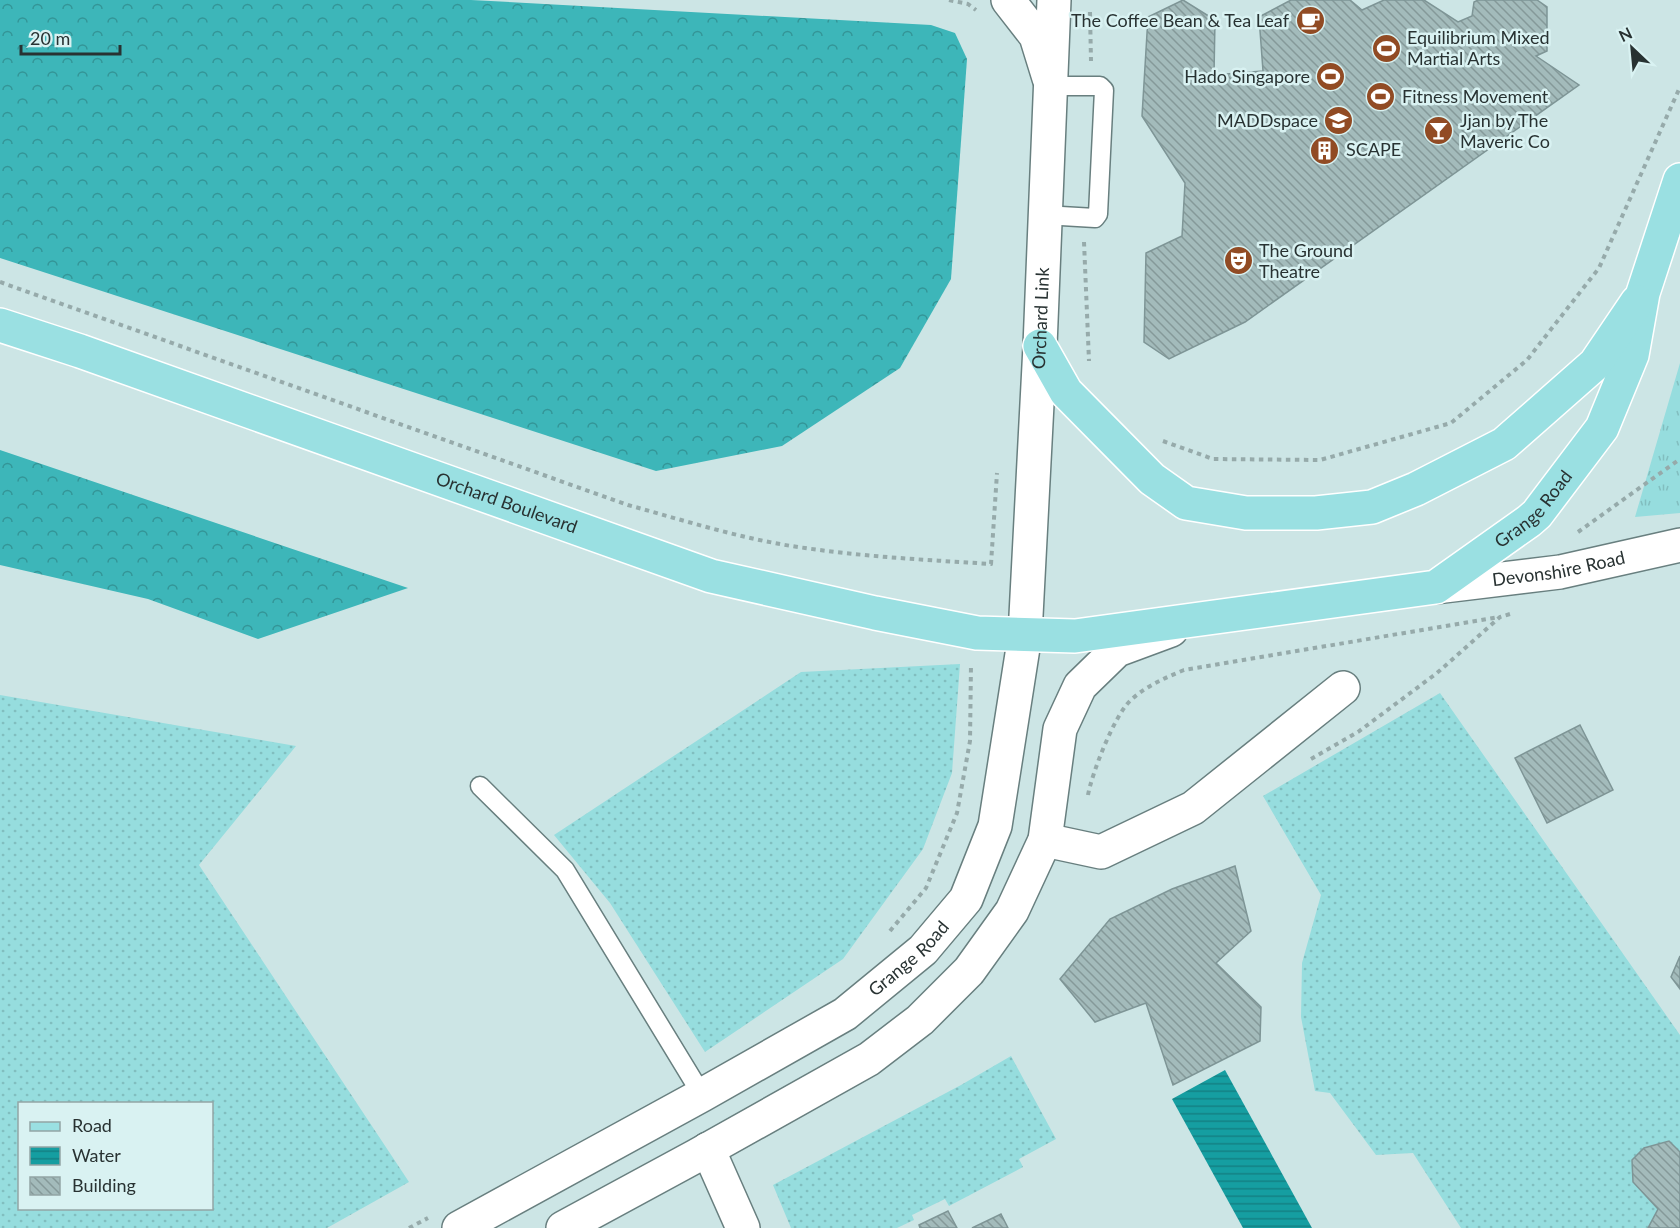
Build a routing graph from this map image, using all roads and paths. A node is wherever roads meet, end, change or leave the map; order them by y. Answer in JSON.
{"nodes":[{"id":1,"x":949,"y":0,"type":"edge"},
{"id":2,"x":1054,"y":0,"type":"edge"},
{"id":3,"x":995,"y":8,"type":"edge"},
{"id":4,"x":1052,"y":86,"type":"junction"},
{"id":5,"x":1680,"y":87,"type":"edge"},
{"id":6,"x":1680,"y":180,"type":"edge"},
{"id":7,"x":1044,"y":214,"type":"junction"},
{"id":8,"x":0,"y":282,"type":"edge"},
{"id":9,"x":1642,"y":293,"type":"junction"},
{"id":10,"x":0,"y":325,"type":"edge"},
{"id":11,"x":1040,"y":346,"type":"junction"},
{"id":12,"x":1158,"y":439,"type":"dead end"},
{"id":13,"x":1680,"y":459,"type":"edge"},
{"id":14,"x":997,"y":470,"type":"dead end"},
{"id":15,"x":1572,"y":536,"type":"dead end"},
{"id":16,"x":1680,"y":545,"type":"edge"},
{"id":17,"x":1436,"y":587,"type":"junction"},
{"id":18,"x":1521,"y":611,"type":"dead end"},
{"id":19,"x":1500,"y":617,"type":"junction"},
{"id":20,"x":1195,"y":621,"type":"junction"},
{"id":21,"x":1025,"y":635,"type":"junction"},
{"id":22,"x":971,"y":663,"type":"dead end"},
{"id":23,"x":1343,"y":688,"type":"dead end"},
{"id":24,"x":1301,"y":765,"type":"dead end"},
{"id":25,"x":480,"y":786,"type":"dead end"},
{"id":26,"x":1045,"y":840,"type":"junction"},
{"id":27,"x":1078,"y":847,"type":"junction"},
{"id":28,"x":884,"y":938,"type":"dead end"},
{"id":29,"x":702,"y":1095,"type":"junction"},
{"id":30,"x":708,"y":1149,"type":"junction"},
{"id":31,"x":459,"y":1228,"type":"edge"},
{"id":32,"x":563,"y":1228,"type":"edge"},
{"id":33,"x":743,"y":1228,"type":"edge"}],
"edges":[{"from":1,"to":3,"type":"path"},
{"from":2,"to":4,"type":"main road","name":"Orchard Link"},
{"from":3,"to":4,"type":"main road"},
{"from":4,"to":7,"type":"main road","name":"Orchard Link"},
{"from":4,"to":7,"type":"lane"},
{"from":5,"to":12,"type":"path"},
{"from":6,"to":9,"type":"main road","name":"Grange Road"},
{"from":7,"to":11,"type":"main road","name":"Orchard Link"},
{"from":8,"to":14,"type":"path"},
{"from":9,"to":11,"type":"main road"},
{"from":9,"to":17,"type":"main road","name":"Grange Road"},
{"from":10,"to":21,"type":"main road","name":"Orchard Boulevard"},
{"from":11,"to":21,"type":"main road","name":"Orchard Link"},
{"from":13,"to":15,"type":"path"},
{"from":16,"to":17,"type":"main road","name":"Devonshire Road"},
{"from":17,"to":20,"type":"main road","name":"Grange Road"},
{"from":18,"to":19,"type":"path"},
{"from":19,"to":24,"type":"path"},
{"from":19,"to":27,"type":"path"},
{"from":20,"to":21,"type":"main road","name":"Grange Road"},
{"from":20,"to":26,"type":"main road","name":"Grange Road"},
{"from":21,"to":29,"type":"main road","name":"Grange Road"},
{"from":22,"to":28,"type":"path"},
{"from":23,"to":27,"type":"main road"},
{"from":25,"to":29,"type":"lane"},
{"from":26,"to":27,"type":"main road"},
{"from":26,"to":30,"type":"main road","name":"Grange Road"},
{"from":29,"to":31,"type":"main road","name":"Grange Road"},
{"from":30,"to":32,"type":"main road","name":"Grange Road"},
{"from":30,"to":33,"type":"main road"}]}
